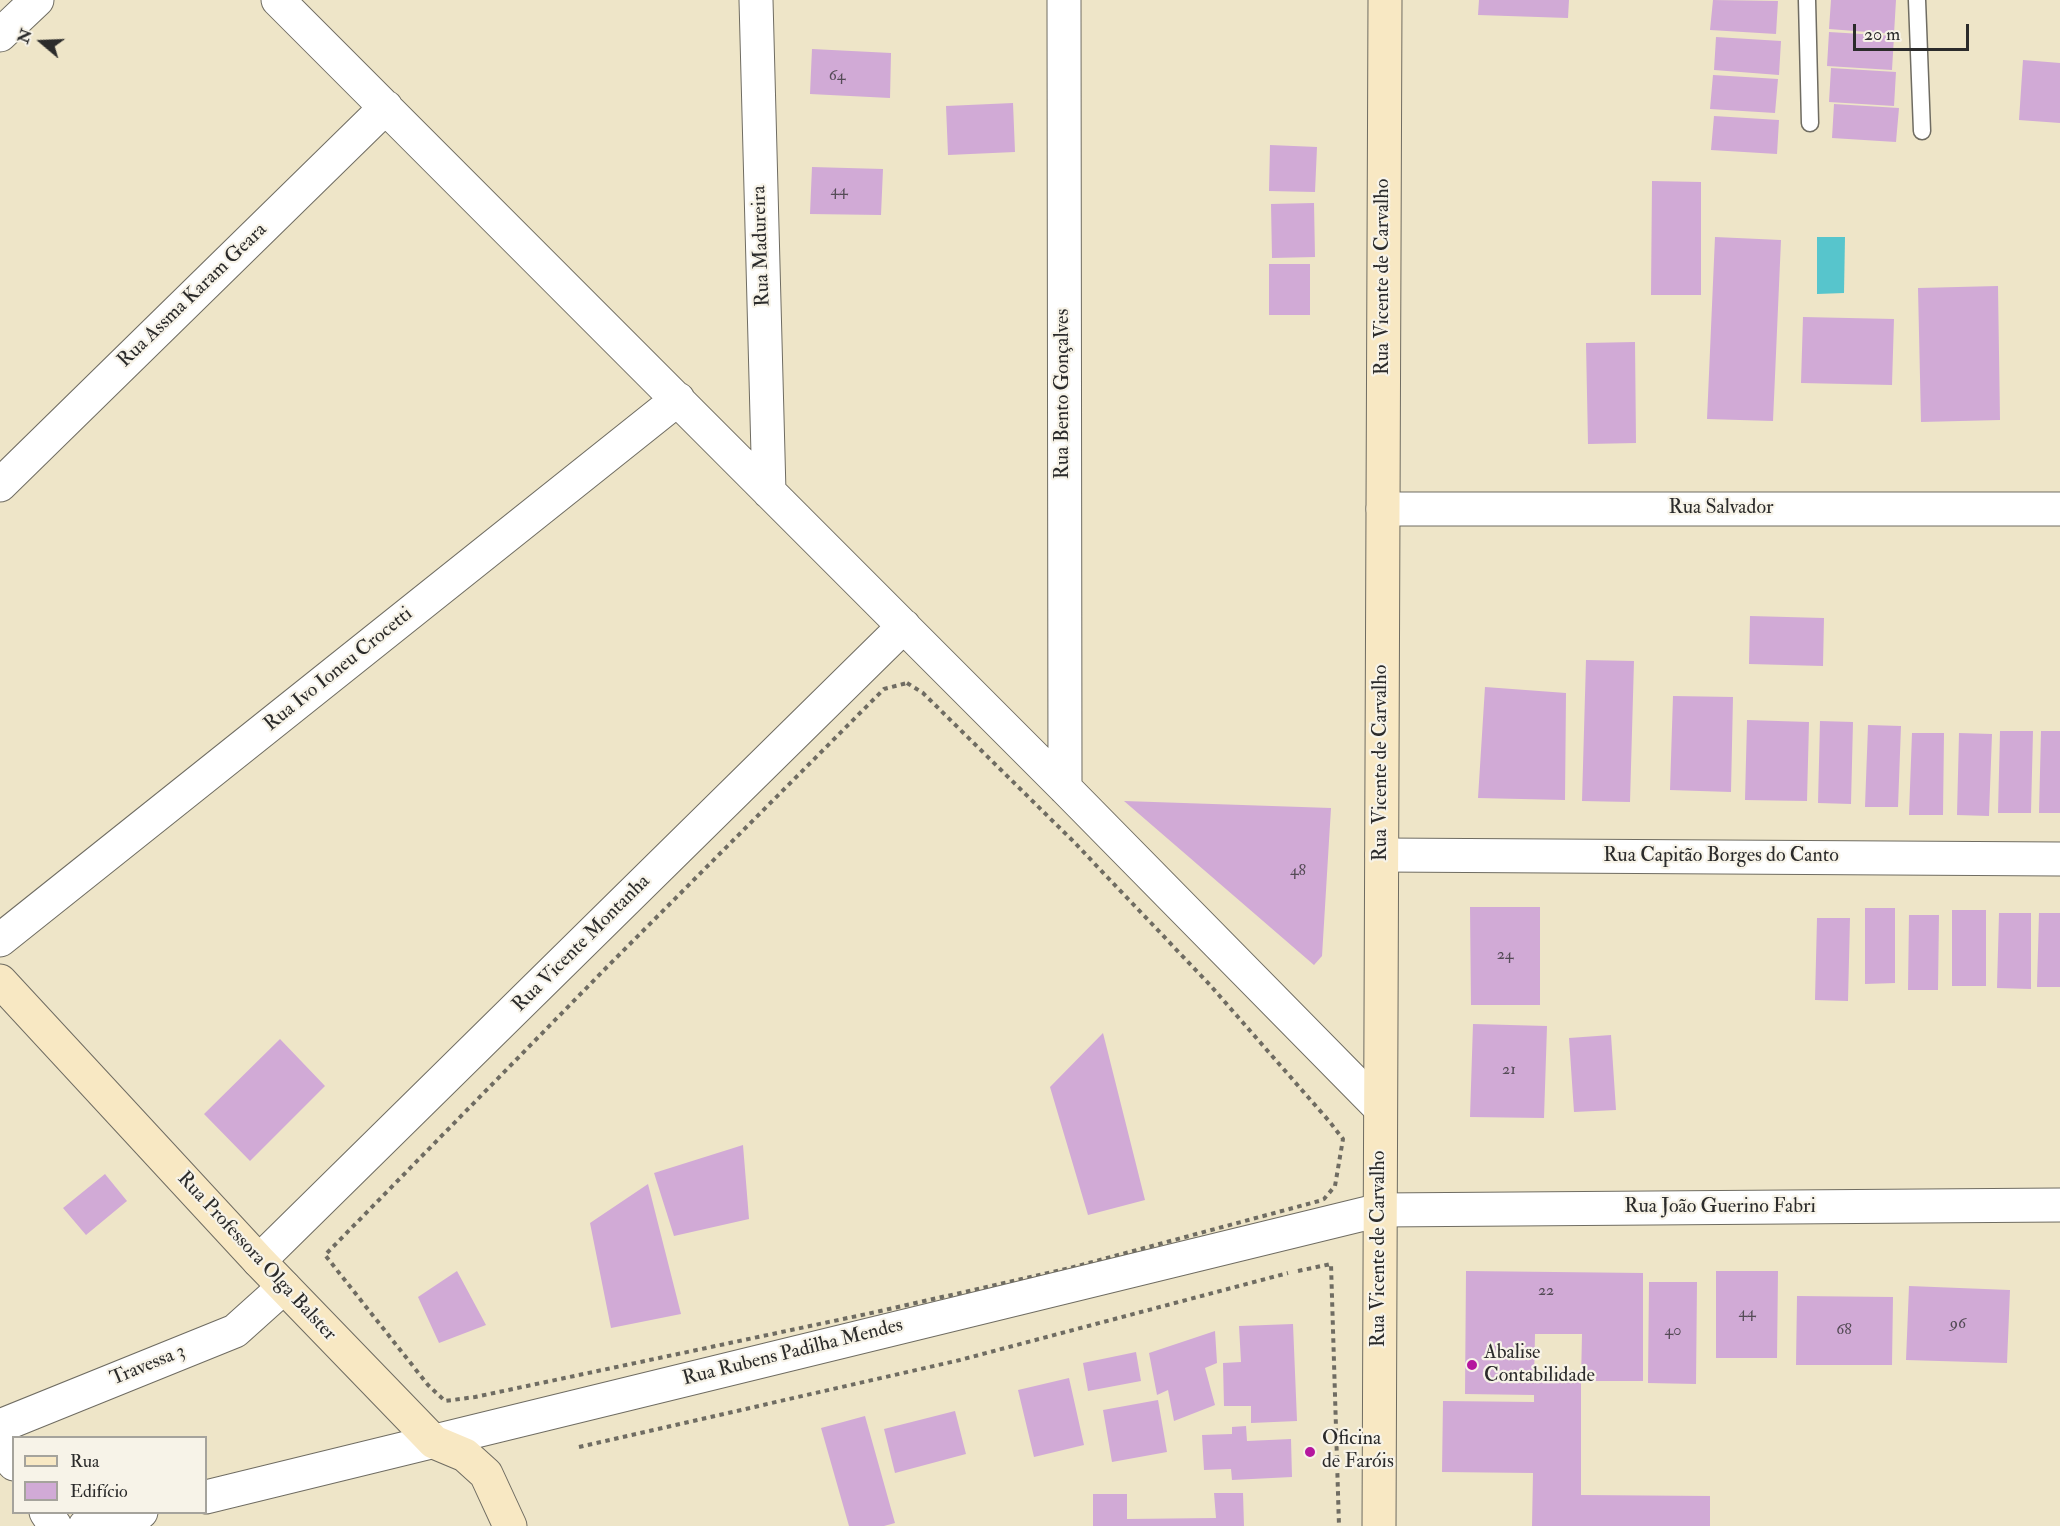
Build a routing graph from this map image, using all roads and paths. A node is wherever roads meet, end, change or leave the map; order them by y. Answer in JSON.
{"nodes":[{"id":1,"x":37,"y":0,"type":"edge"},
{"id":2,"x":278,"y":0,"type":"edge"},
{"id":3,"x":756,"y":0,"type":"edge"},
{"id":4,"x":1064,"y":0,"type":"edge"},
{"id":5,"x":1385,"y":0,"type":"edge"},
{"id":6,"x":1807,"y":0,"type":"edge"},
{"id":7,"x":1917,"y":0,"type":"edge"},
{"id":8,"x":0,"y":35,"type":"edge"},
{"id":9,"x":386,"y":107,"type":"junction"},
{"id":10,"x":1810,"y":123,"type":"dead end"},
{"id":11,"x":1922,"y":131,"type":"dead end"},
{"id":12,"x":678,"y":399,"type":"junction"},
{"id":13,"x":0,"y":485,"type":"edge"},
{"id":14,"x":769,"y":492,"type":"junction"},
{"id":15,"x":1383,"y":509,"type":"junction"},
{"id":16,"x":2060,"y":509,"type":"edge"},
{"id":17,"x":904,"y":626,"type":"junction"},
{"id":18,"x":1065,"y":788,"type":"junction"},
{"id":19,"x":1382,"y":855,"type":"junction"},
{"id":20,"x":2060,"y":860,"type":"edge"},
{"id":21,"x":0,"y":940,"type":"edge"},
{"id":22,"x":0,"y":981,"type":"edge"},
{"id":23,"x":1380,"y":1108,"type":"junction"},
{"id":24,"x":2060,"y":1205,"type":"edge"},
{"id":25,"x":1380,"y":1210,"type":"junction"},
{"id":26,"x":259,"y":1261,"type":"junction"},
{"id":27,"x":284,"y":1287,"type":"junction"},
{"id":28,"x":461,"y":1400,"type":"joint"},
{"id":29,"x":0,"y":1426,"type":"edge"},
{"id":30,"x":434,"y":1442,"type":"junction"},
{"id":31,"x":0,"y":1447,"type":"edge"},
{"id":32,"x":568,"y":1449,"type":"dead end"},
{"id":33,"x":12,"y":1462,"type":"edge"},
{"id":34,"x":207,"y":1497,"type":"edge"},
{"id":35,"x":133,"y":1514,"type":"edge"},
{"id":36,"x":85,"y":1526,"type":"edge"},
{"id":37,"x":510,"y":1526,"type":"edge"},
{"id":38,"x":1339,"y":1526,"type":"edge"},
{"id":39,"x":1379,"y":1526,"type":"edge"}],
"edges":[{"from":1,"to":8,"type":"street"},
{"from":2,"to":9,"type":"street"},
{"from":3,"to":14,"type":"street","name":"Rua Madureira"},
{"from":4,"to":18,"type":"street","name":"Rua Bento Gonçalves"},
{"from":5,"to":15,"type":"main road","name":"Rua Vicente de Carvalho"},
{"from":6,"to":10,"type":"lane"},
{"from":7,"to":11,"type":"lane"},
{"from":9,"to":12,"type":"street"},
{"from":9,"to":13,"type":"street","name":"Rua Assma Karam Geara"},
{"from":12,"to":14,"type":"street"},
{"from":12,"to":21,"type":"street","name":"Rua Ivo Ioneu Crocetti"},
{"from":14,"to":17,"type":"street"},
{"from":15,"to":16,"type":"street","name":"Rua Salvador"},
{"from":15,"to":19,"type":"main road","name":"Rua Vicente de Carvalho"},
{"from":17,"to":18,"type":"street"},
{"from":17,"to":26,"type":"street","name":"Rua Vicente Montanha"},
{"from":18,"to":23,"type":"street"},
{"from":19,"to":20,"type":"street","name":"Rua Capitão Borges do Canto"},
{"from":19,"to":23,"type":"main road","name":"Rua Vicente de Carvalho"},
{"from":22,"to":26,"type":"main road","name":"Rua Professora Olga Balster"},
{"from":23,"to":25,"type":"main road","name":"Rua Vicente de Carvalho"},
{"from":24,"to":25,"type":"street","name":"Rua João Guerino Fabri"},
{"from":25,"to":30,"type":"street","name":"Rua Rubens Padilha Mendes"},
{"from":25,"to":39,"type":"main road","name":"Rua Vicente de Carvalho"},
{"from":26,"to":27,"type":"main road","name":"Rua Professora Olga Balster"},
{"from":27,"to":29,"type":"street","name":"Travessa 3"},
{"from":27,"to":30,"type":"main road","name":"Rua Professora Olga Balster"},
{"from":28,"to":28,"type":"path"},
{"from":30,"to":34,"type":"street","name":"Rua Rubens Padilha Mendes"},
{"from":30,"to":37,"type":"main road","name":"Rua Professora Olga Balster"},
{"from":31,"to":33,"type":"street"},
{"from":32,"to":38,"type":"path"},
{"from":35,"to":36,"type":"street"}]}
